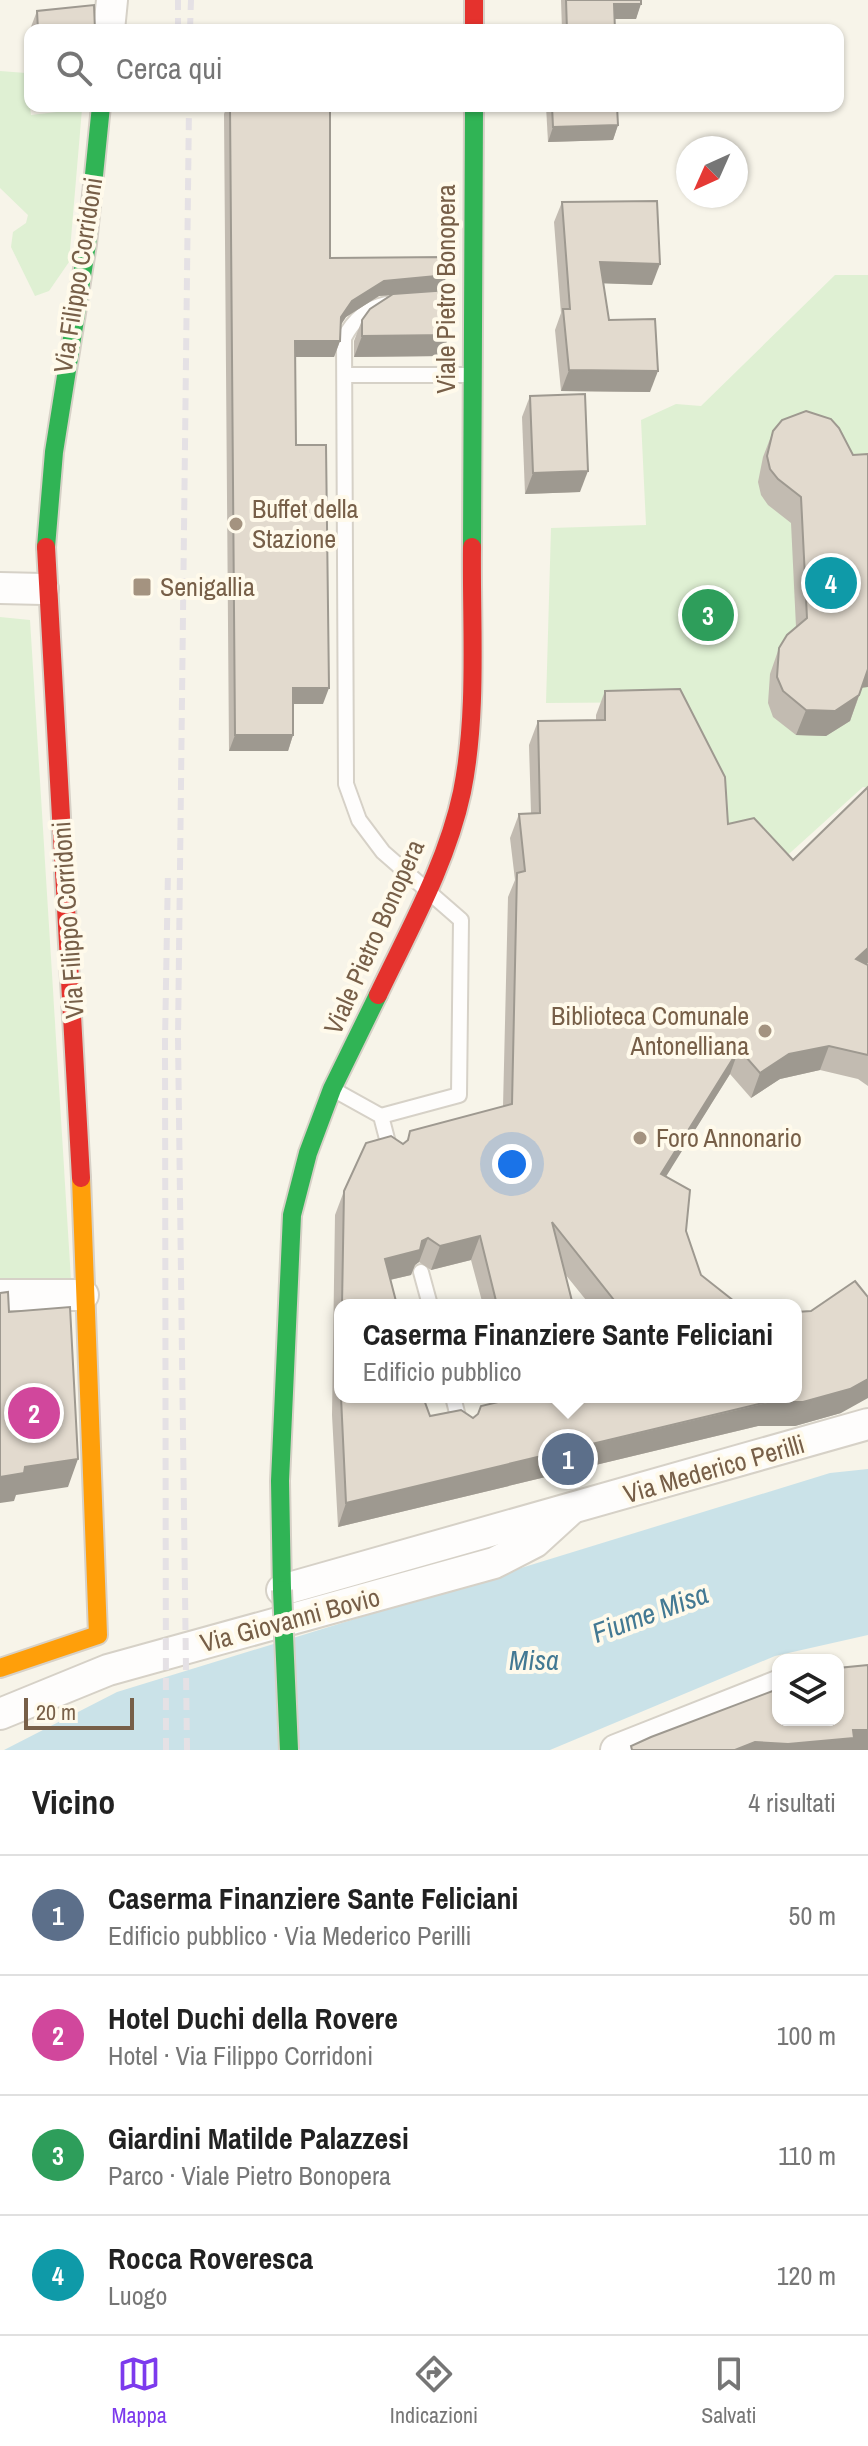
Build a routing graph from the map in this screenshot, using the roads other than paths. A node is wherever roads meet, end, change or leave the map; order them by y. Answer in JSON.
{"nodes":[{"id":1,"x":112,"y":0,"type":"edge"},
{"id":2,"x":474,"y":0,"type":"edge"},
{"id":3,"x":110,"y":24,"type":"edge"},
{"id":4,"x":474,"y":24,"type":"edge"},
{"id":5,"x":100,"y":112,"type":"edge"},
{"id":6,"x":474,"y":112,"type":"edge"},
{"id":7,"x":399,"y":301,"type":"edge"},
{"id":8,"x":345,"y":375,"type":"junction"},
{"id":9,"x":472,"y":375,"type":"junction"},
{"id":10,"x":0,"y":588,"type":"edge"},
{"id":11,"x":43,"y":589,"type":"junction"},
{"id":12,"x":429,"y":889,"type":"junction"},
{"id":13,"x":332,"y":1089,"type":"junction"},
{"id":14,"x":381,"y":1116,"type":"junction"},
{"id":15,"x":392,"y":1158,"type":"edge"},
{"id":16,"x":421,"y":1272,"type":"edge"},
{"id":17,"x":0,"y":1295,"type":"edge"},
{"id":18,"x":83,"y":1295,"type":"junction"},
{"id":19,"x":428,"y":1299,"type":"edge"},
{"id":20,"x":455,"y":1403,"type":"edge"},
{"id":21,"x":868,"y":1424,"type":"edge"},
{"id":22,"x":462,"y":1432,"type":"edge"},
{"id":23,"x":570,"y":1510,"type":"junction"},
{"id":24,"x":282,"y":1590,"type":"junction"},
{"id":25,"x":0,"y":1668,"type":"edge"},
{"id":26,"x":772,"y":1688,"type":"edge"},
{"id":27,"x":0,"y":1714,"type":"edge"},
{"id":28,"x":289,"y":1750,"type":"edge"},
{"id":29,"x":616,"y":1750,"type":"edge"}],
"edges":[{"from":1,"to":3,"type":"street"},
{"from":2,"to":4,"type":"main road"},
{"from":5,"to":11,"type":"main road","name":"Via Filippo Corridoni"},
{"from":6,"to":9,"type":"main road","name":"Viale Pietro Bonopera"},
{"from":7,"to":8,"type":"lane"},
{"from":8,"to":9,"type":"lane"},
{"from":8,"to":12,"type":"lane"},
{"from":9,"to":12,"type":"main road","name":"Viale Pietro Bonopera"},
{"from":10,"to":11,"type":"street"},
{"from":11,"to":18,"type":"main road","name":"Via Filippo Corridoni"},
{"from":12,"to":13,"type":"main road","name":"Viale Pietro Bonopera"},
{"from":12,"to":14,"type":"lane"},
{"from":13,"to":14,"type":"lane"},
{"from":13,"to":24,"type":"main road","name":"Viale Pietro Bonopera"},
{"from":14,"to":15,"type":"lane"},
{"from":16,"to":19,"type":"lane"},
{"from":17,"to":18,"type":"street"},
{"from":18,"to":25,"type":"main road","name":"Via Filippo Corridoni"},
{"from":20,"to":22,"type":"lane"},
{"from":21,"to":23,"type":"street","name":"Via Mederico Perilli"},
{"from":23,"to":24,"type":"street","name":"Via Mederico Perilli"},
{"from":23,"to":27,"type":"street","name":"Via Giovanni Bovio"},
{"from":24,"to":28,"type":"main road","name":"Viale Pietro Bonopera","bridge":true},
{"from":26,"to":29,"type":"street"}]}
